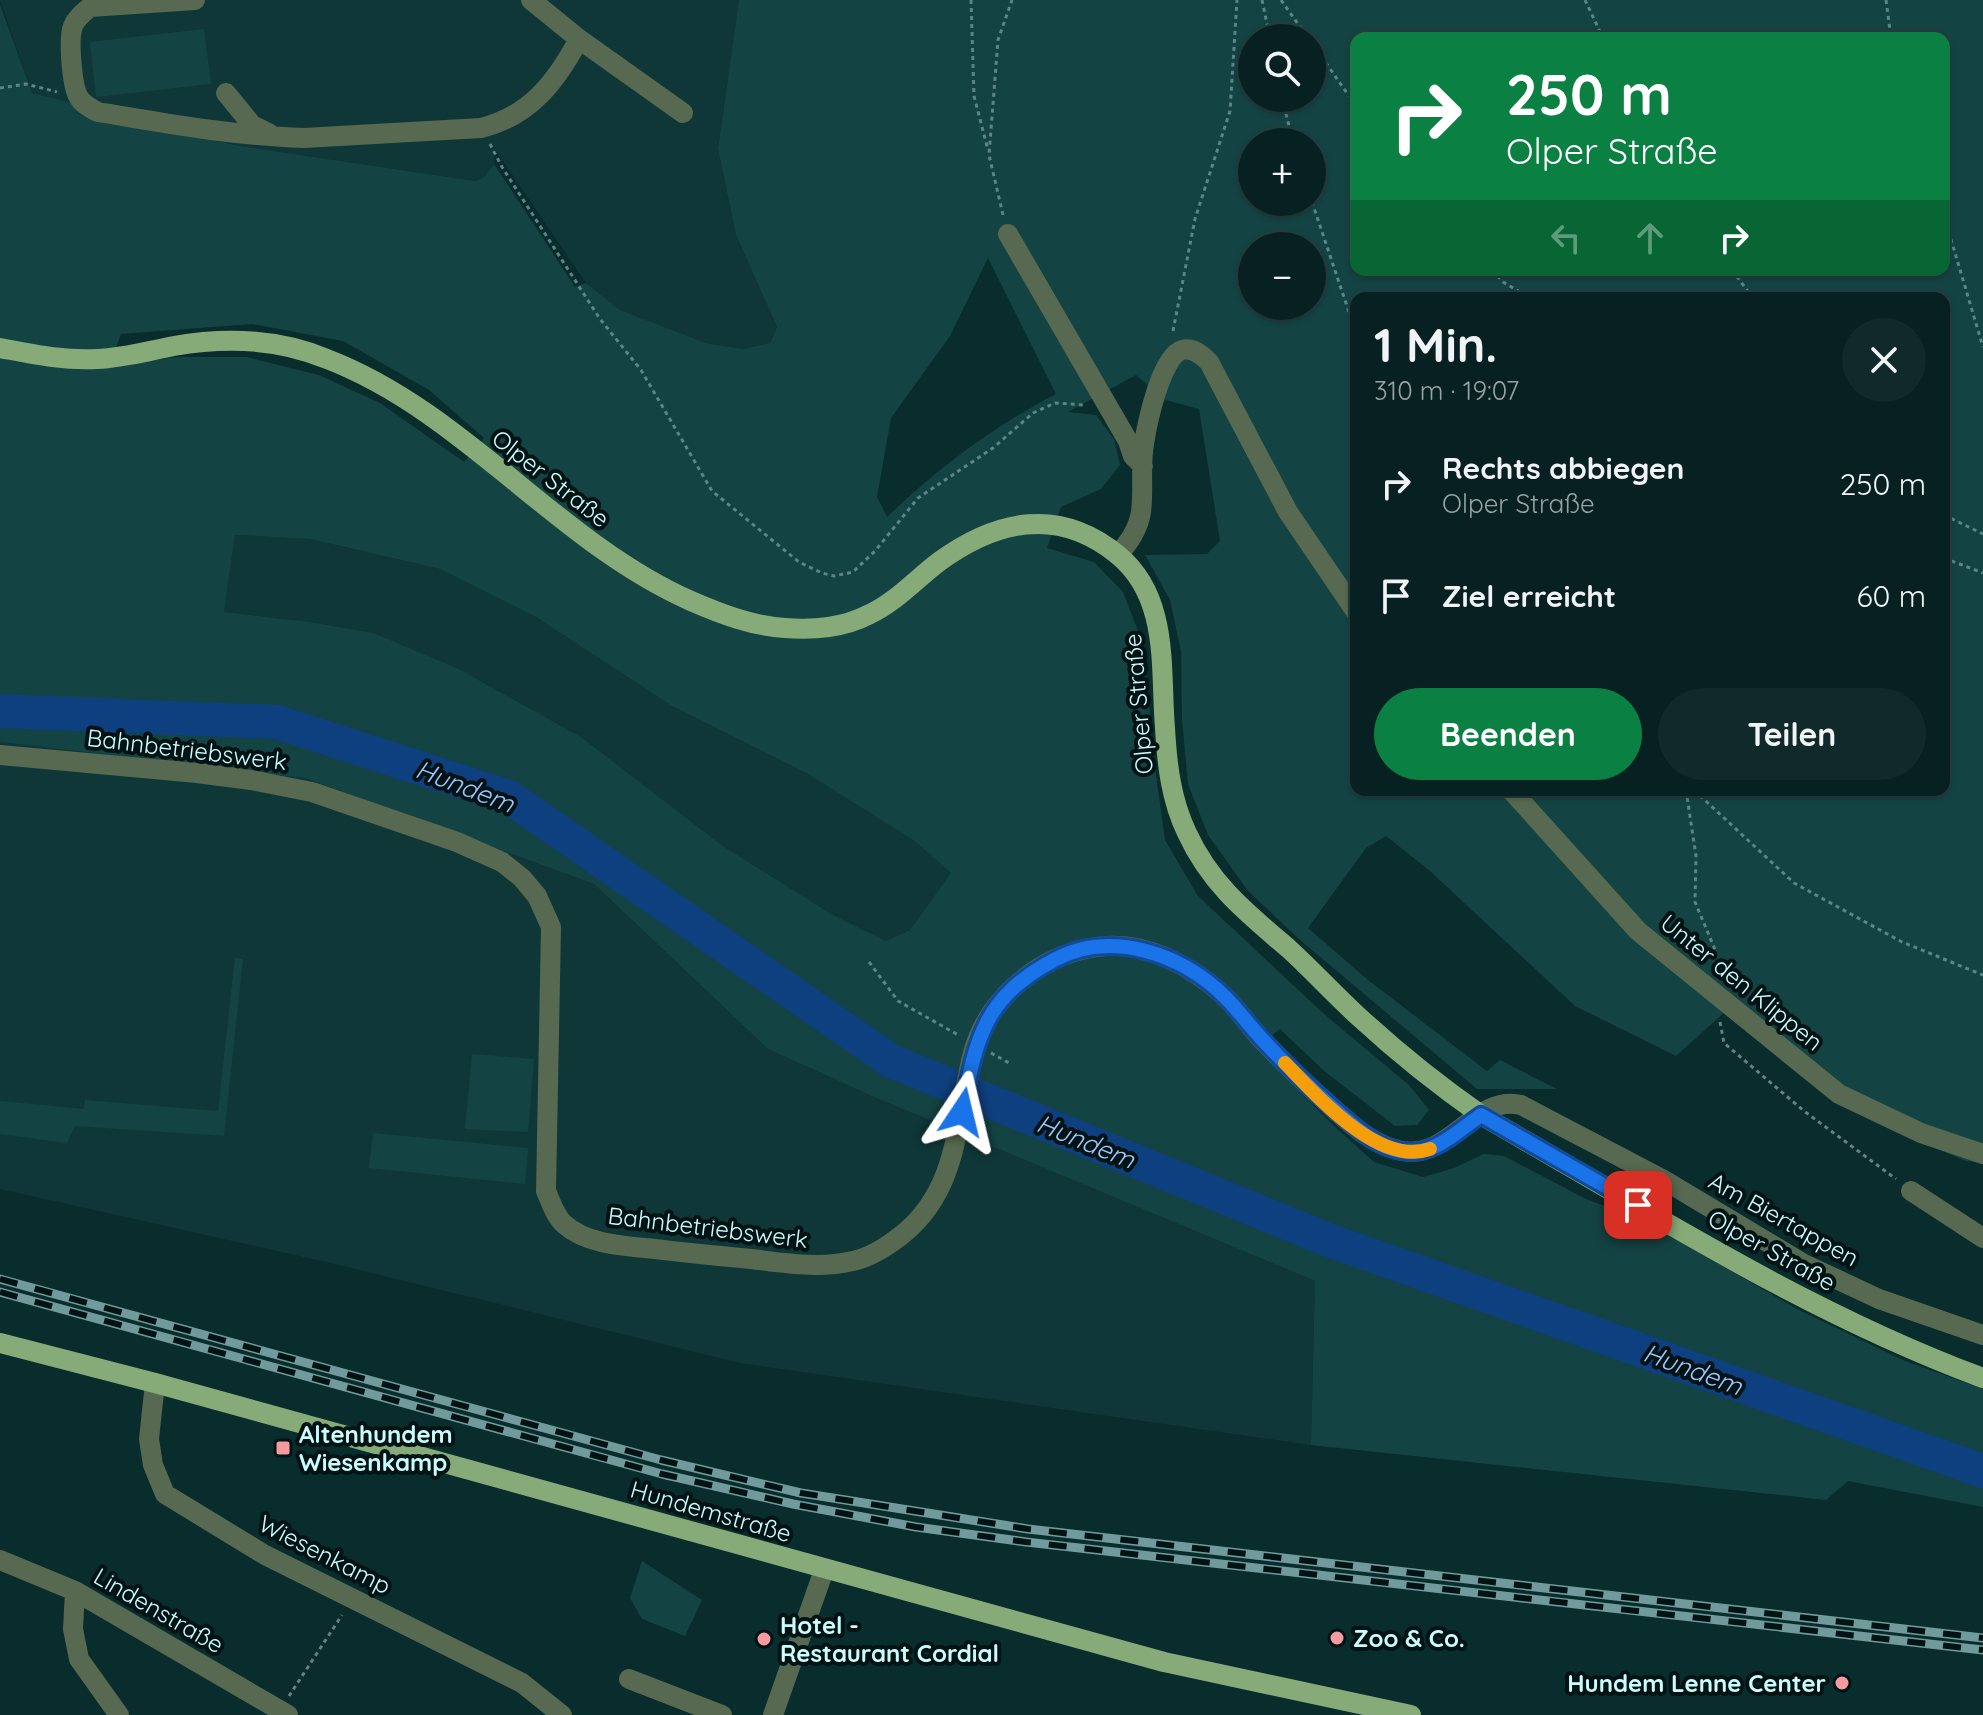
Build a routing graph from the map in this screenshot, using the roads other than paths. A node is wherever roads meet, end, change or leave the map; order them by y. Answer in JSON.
{"nodes":[{"id":1,"x":195,"y":0,"type":"edge"},
{"id":2,"x":531,"y":0,"type":"edge"},
{"id":3,"x":86,"y":4,"type":"edge"},
{"id":4,"x":579,"y":39,"type":"junction"},
{"id":5,"x":226,"y":93,"type":"dead end"},
{"id":6,"x":683,"y":113,"type":"dead end"},
{"id":7,"x":277,"y":137,"type":"junction"},
{"id":8,"x":1008,"y":234,"type":"road end"},
{"id":9,"x":0,"y":348,"type":"edge"},
{"id":10,"x":1143,"y":466,"type":"junction"},
{"id":11,"x":1118,"y":555,"type":"junction"},
{"id":12,"x":1350,"y":603,"type":"edge"},
{"id":13,"x":0,"y":755,"type":"edge"},
{"id":14,"x":1516,"y":796,"type":"edge"},
{"id":15,"x":1481,"y":1115,"type":"junction"},
{"id":16,"x":1983,"y":1154,"type":"edge"},
{"id":17,"x":1911,"y":1191,"type":"road end"},
{"id":18,"x":1983,"y":1238,"type":"edge"},
{"id":19,"x":1983,"y":1335,"type":"edge"},
{"id":20,"x":0,"y":1343,"type":"edge"},
{"id":21,"x":1983,"y":1378,"type":"edge"},
{"id":22,"x":155,"y":1383,"type":"junction"},
{"id":23,"x":0,"y":1560,"type":"edge"},
{"id":24,"x":824,"y":1570,"type":"junction"},
{"id":25,"x":75,"y":1591,"type":"junction"},
{"id":26,"x":629,"y":1679,"type":"dead end"},
{"id":27,"x":283,"y":1712,"type":"edge"},
{"id":28,"x":119,"y":1715,"type":"edge"},
{"id":29,"x":562,"y":1715,"type":"edge"},
{"id":30,"x":722,"y":1715,"type":"edge"},
{"id":31,"x":773,"y":1715,"type":"edge"},
{"id":32,"x":1411,"y":1715,"type":"edge"}],
"edges":[{"from":1,"to":3,"type":"street"},
{"from":2,"to":4,"type":"street"},
{"from":3,"to":7,"type":"street"},
{"from":4,"to":6,"type":"street"},
{"from":4,"to":7,"type":"street"},
{"from":5,"to":7,"type":"street"},
{"from":8,"to":10,"type":"street"},
{"from":9,"to":11,"type":"main road","name":"Olper Straße"},
{"from":10,"to":11,"type":"street"},
{"from":10,"to":12,"type":"street"},
{"from":11,"to":15,"type":"main road","name":"Olper Straße"},
{"from":13,"to":15,"type":"street","name":"Bahnbetriebswerk"},
{"from":14,"to":16,"type":"street","name":"Unter den Klippen"},
{"from":15,"to":19,"type":"street","name":"Am Biertappen"},
{"from":15,"to":21,"type":"main road","name":"Olper Straße"},
{"from":17,"to":18,"type":"street"},
{"from":20,"to":22,"type":"main road","name":"Hundemstraße"},
{"from":22,"to":24,"type":"main road","name":"Hundemstraße"},
{"from":22,"to":29,"type":"street","name":"Wiesenkamp"},
{"from":23,"to":25,"type":"street","name":"Lindenstraße"},
{"from":24,"to":31,"type":"street"},
{"from":24,"to":32,"type":"main road","name":"Hundemstraße"},
{"from":25,"to":27,"type":"street","name":"Lindenstraße"},
{"from":25,"to":28,"type":"street"},
{"from":26,"to":30,"type":"street"}]}
